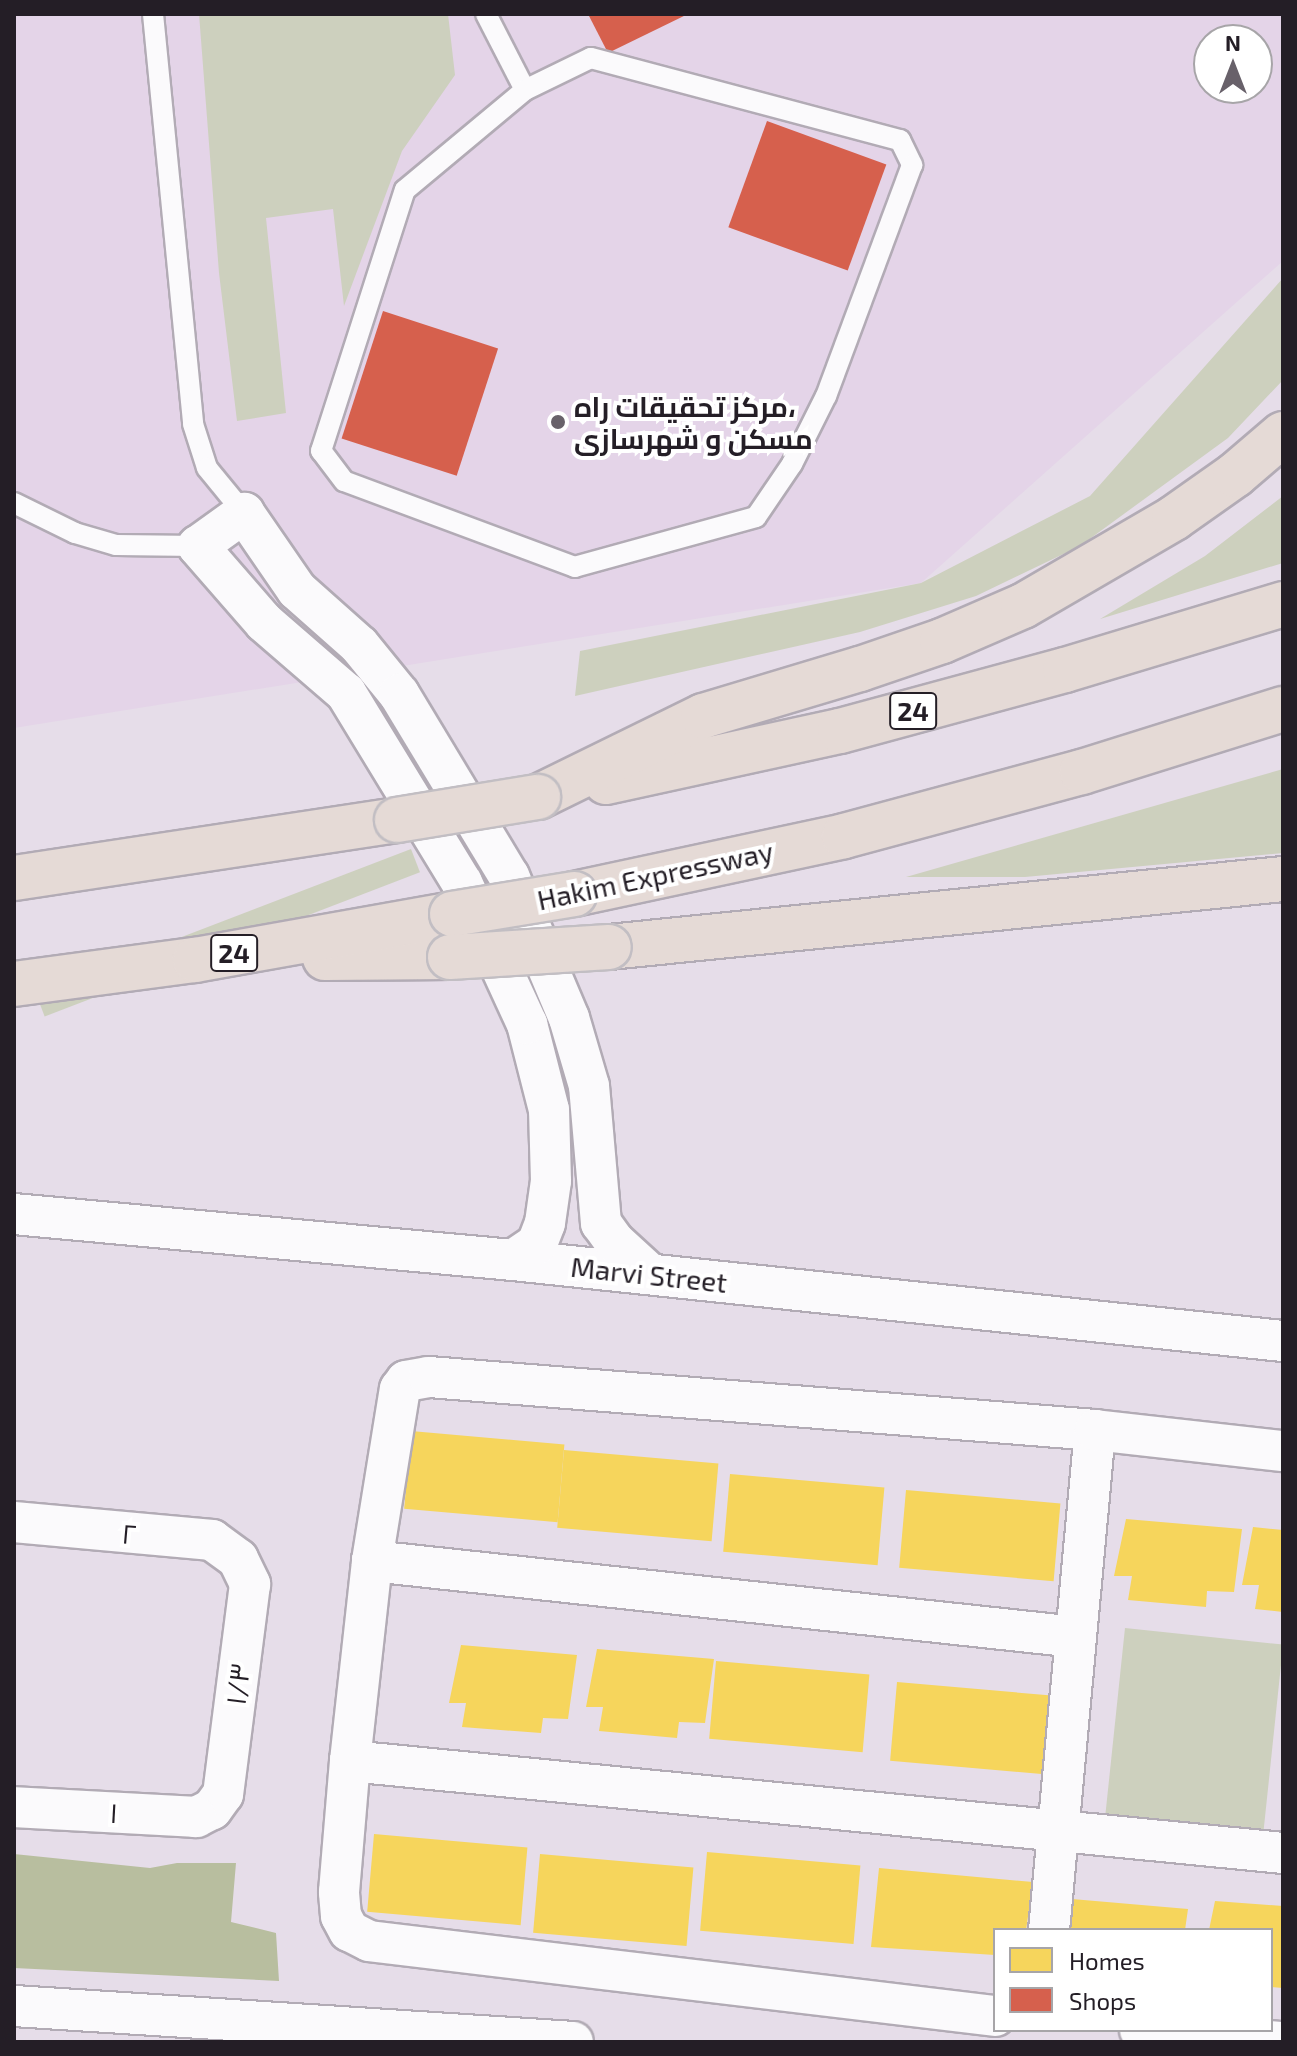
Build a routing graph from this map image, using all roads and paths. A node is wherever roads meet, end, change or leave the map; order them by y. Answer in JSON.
{"nodes":[{"id":1,"x":153,"y":14,"type":"edge"},
{"id":2,"x":486,"y":14,"type":"edge"},
{"id":3,"x":525,"y":90,"type":"junction"},
{"id":4,"x":1283,"y":434,"type":"edge"},
{"id":5,"x":14,"y":503,"type":"edge"},
{"id":6,"x":244,"y":513,"type":"junction"},
{"id":7,"x":198,"y":546,"type":"junction"},
{"id":8,"x":297,"y":590,"type":"junction"},
{"id":9,"x":1283,"y":604,"type":"edge"},
{"id":10,"x":264,"y":622,"type":"junction"},
{"id":11,"x":1283,"y":709,"type":"edge"},
{"id":12,"x":1283,"y":723,"type":"edge"},
{"id":13,"x":1082,"y":772,"type":"junction"},
{"id":14,"x":538,"y":797,"type":"junction"},
{"id":15,"x":14,"y":878,"type":"edge"},
{"id":16,"x":1283,"y":879,"type":"edge"},
{"id":17,"x":195,"y":960,"type":"junction"},
{"id":18,"x":14,"y":984,"type":"edge"},
{"id":19,"x":14,"y":1214,"type":"edge"},
{"id":20,"x":513,"y":1260,"type":"junction"},
{"id":21,"x":650,"y":1274,"type":"junction"},
{"id":22,"x":1283,"y":1341,"type":"edge"},
{"id":23,"x":1095,"y":1430,"type":"junction"},
{"id":24,"x":1283,"y":1451,"type":"edge"},
{"id":25,"x":14,"y":1522,"type":"edge"},
{"id":26,"x":238,"y":1559,"type":"joint"},
{"id":27,"x":372,"y":1561,"type":"junction"},
{"id":28,"x":1076,"y":1637,"type":"junction"},
{"id":29,"x":350,"y":1761,"type":"junction"},
{"id":30,"x":14,"y":1807,"type":"edge"},
{"id":31,"x":212,"y":1809,"type":"joint"},
{"id":32,"x":1058,"y":1831,"type":"junction"},
{"id":33,"x":1283,"y":1853,"type":"edge"},
{"id":34,"x":1049,"y":1928,"type":"edge"},
{"id":35,"x":14,"y":2006,"type":"edge"},
{"id":36,"x":993,"y":2016,"type":"edge"},
{"id":37,"x":1163,"y":2032,"type":"edge"},
{"id":38,"x":573,"y":2042,"type":"edge"},
{"id":39,"x":1280,"y":2042,"type":"edge"}],
"edges":[{"from":1,"to":6,"type":"lane"},
{"from":2,"to":3,"type":"lane"},
{"from":3,"to":3,"type":"lane"},
{"from":4,"to":14,"type":"highway"},
{"from":5,"to":7,"type":"lane"},
{"from":6,"to":7,"type":"street"},
{"from":6,"to":8,"type":"street"},
{"from":7,"to":10,"type":"street"},
{"from":8,"to":10,"type":"street"},
{"from":8,"to":21,"type":"street"},
{"from":9,"to":14,"type":"highway","number":"24"},
{"from":10,"to":20,"type":"street"},
{"from":11,"to":13,"type":"highway","name":"Hakim Expressway","number":"24"},
{"from":12,"to":13,"type":"highway"},
{"from":13,"to":17,"type":"highway","name":"Hakim Expressway","number":"24","bridge":true},
{"from":14,"to":15,"type":"highway","number":"24","bridge":true},
{"from":16,"to":17,"type":"highway","bridge":true},
{"from":17,"to":18,"type":"highway","name":"Hakim Expressway","number":"24"},
{"from":19,"to":20,"type":"street","name":"Marvi Street"},
{"from":20,"to":21,"type":"street","name":"Marvi Street"},
{"from":21,"to":22,"type":"street","name":"Marvi Street"},
{"from":23,"to":24,"type":"street"},
{"from":23,"to":27,"type":"street"},
{"from":23,"to":28,"type":"street"},
{"from":25,"to":26,"type":"street","name":"۲"},
{"from":26,"to":31,"type":"street","name":"۱/۳"},
{"from":27,"to":28,"type":"street"},
{"from":27,"to":29,"type":"street"},
{"from":28,"to":32,"type":"street"},
{"from":29,"to":32,"type":"street"},
{"from":29,"to":36,"type":"street"},
{"from":30,"to":31,"type":"street","name":"۱"},
{"from":32,"to":33,"type":"street"},
{"from":32,"to":34,"type":"street"},
{"from":35,"to":38,"type":"street"},
{"from":37,"to":39,"type":"street"}]}
